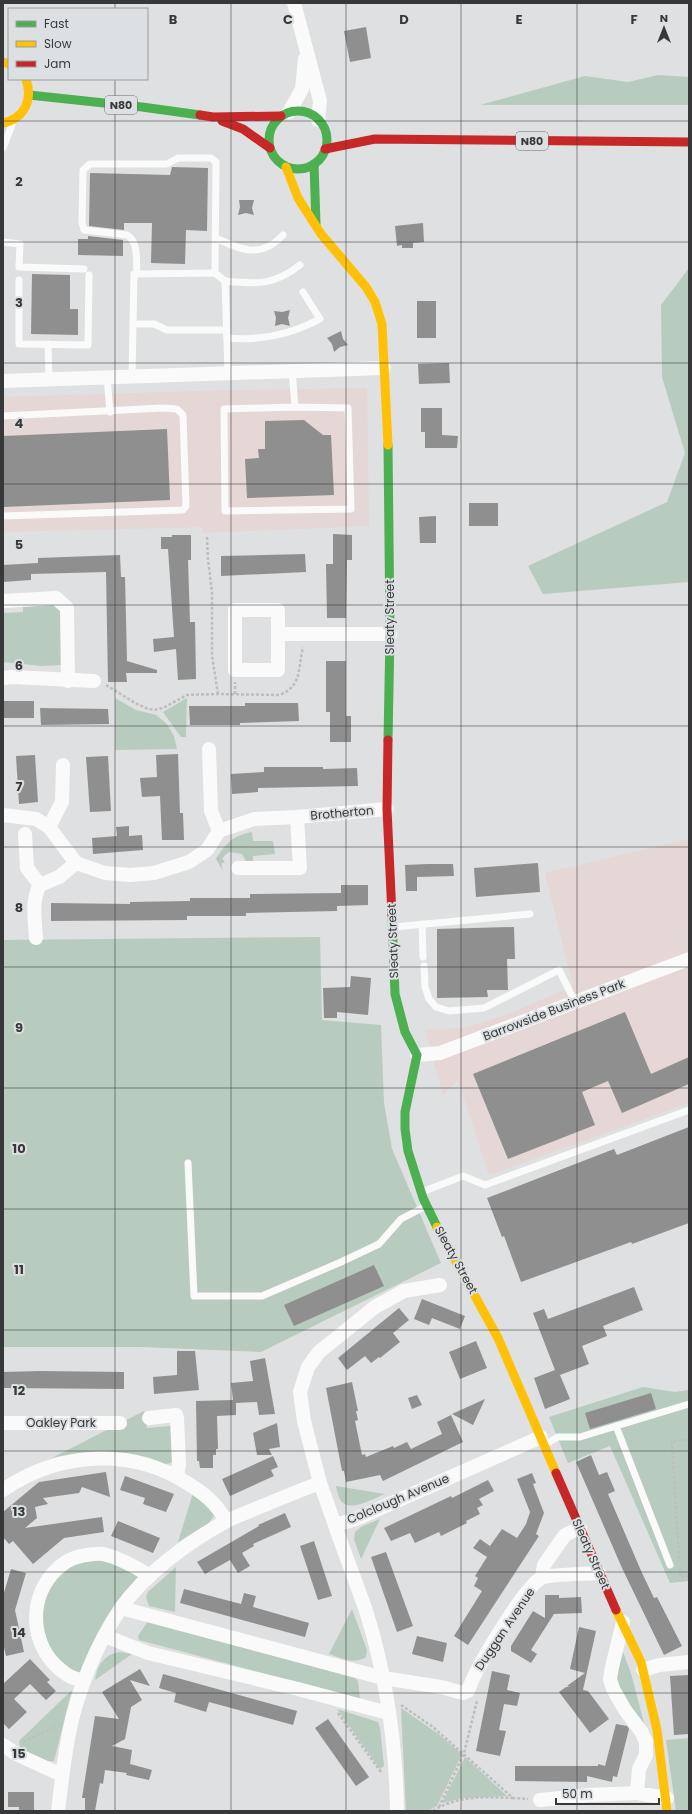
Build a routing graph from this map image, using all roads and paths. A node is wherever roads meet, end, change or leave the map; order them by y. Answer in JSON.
{"nodes":[{"id":1,"x":294,"y":3,"type":"edge"},
{"id":2,"x":305,"y":52,"type":"junction"},
{"id":3,"x":26,"y":80,"type":"edge"},
{"id":4,"x":29,"y":95,"type":"junction"},
{"id":5,"x":285,"y":114,"type":"junction"},
{"id":6,"x":213,"y":117,"type":"junction"},
{"id":7,"x":15,"y":119,"type":"junction"},
{"id":8,"x":320,"y":122,"type":"junction"},
{"id":9,"x":3,"y":123,"type":"edge"},
{"id":10,"x":338,"y":129,"type":"dead end"},
{"id":11,"x":352,"y":133,"type":"dead end"},
{"id":12,"x":375,"y":139,"type":"junction"},
{"id":13,"x":689,"y":142,"type":"edge"},
{"id":14,"x":3,"y":148,"type":"edge"},
{"id":15,"x":270,"y":148,"type":"junction"},
{"id":16,"x":325,"y":149,"type":"junction"},
{"id":17,"x":314,"y":164,"type":"junction"},
{"id":18,"x":286,"y":167,"type":"junction"},
{"id":19,"x":317,"y":228,"type":"junction"},
{"id":20,"x":283,"y":235,"type":"dead end"},
{"id":21,"x":216,"y":238,"type":"junction"},
{"id":22,"x":3,"y":242,"type":"edge"},
{"id":23,"x":300,"y":265,"type":"dead end"},
{"id":24,"x":84,"y":269,"type":"dead end"},
{"id":25,"x":215,"y":273,"type":"junction"},
{"id":26,"x":137,"y":274,"type":"junction"},
{"id":27,"x":89,"y":275,"type":"dead end"},
{"id":28,"x":18,"y":280,"type":"dead end"},
{"id":29,"x":225,"y":281,"type":"junction"},
{"id":30,"x":303,"y":292,"type":"dead end"},
{"id":31,"x":132,"y":324,"type":"junction"},
{"id":32,"x":226,"y":330,"type":"junction"},
{"id":33,"x":227,"y":338,"type":"junction"},
{"id":34,"x":48,"y":344,"type":"junction"},
{"id":35,"x":384,"y":368,"type":"junction"},
{"id":36,"x":292,"y":371,"type":"junction"},
{"id":37,"x":228,"y":373,"type":"junction"},
{"id":38,"x":132,"y":376,"type":"junction"},
{"id":39,"x":107,"y":377,"type":"junction"},
{"id":40,"x":48,"y":379,"type":"junction"},
{"id":41,"x":3,"y":381,"type":"edge"},
{"id":42,"x":295,"y":407,"type":"junction"},
{"id":43,"x":110,"y":412,"type":"junction"},
{"id":44,"x":3,"y":416,"type":"edge"},
{"id":45,"x":3,"y":516,"type":"edge"},
{"id":46,"x":207,"y":537,"type":"dead end"},
{"id":47,"x":3,"y":601,"type":"edge"},
{"id":48,"x":279,"y":634,"type":"junction"},
{"id":49,"x":304,"y":634,"type":"junction"},
{"id":50,"x":390,"y":634,"type":"junction"},
{"id":51,"x":3,"y":678,"type":"edge"},
{"id":52,"x":68,"y":681,"type":"junction"},
{"id":53,"x":94,"y":681,"type":"joint"},
{"id":54,"x":218,"y":694,"type":"junction"},
{"id":55,"x":209,"y":748,"type":"dead end"},
{"id":56,"x":63,"y":765,"type":"dead end"},
{"id":57,"x":387,"y":809,"type":"junction"},
{"id":58,"x":3,"y":815,"type":"edge"},
{"id":59,"x":297,"y":817,"type":"junction"},
{"id":60,"x":49,"y":827,"type":"junction"},
{"id":61,"x":219,"y":831,"type":"junction"},
{"id":62,"x":25,"y":834,"type":"dead end"},
{"id":63,"x":207,"y":850,"type":"junction"},
{"id":64,"x":76,"y":863,"type":"junction"},
{"id":65,"x":238,"y":868,"type":"joint"},
{"id":66,"x":40,"y":885,"type":"junction"},
{"id":67,"x":530,"y":914,"type":"dead end"},
{"id":68,"x":422,"y":924,"type":"junction"},
{"id":69,"x":392,"y":927,"type":"junction"},
{"id":70,"x":36,"y":938,"type":"dead end"},
{"id":71,"x":423,"y":957,"type":"dead end"},
{"id":72,"x":689,"y":959,"type":"edge"},
{"id":73,"x":424,"y":966,"type":"dead end"},
{"id":74,"x":575,"y":1002,"type":"junction"},
{"id":75,"x":417,"y":1055,"type":"junction"},
{"id":76,"x":689,"y":1110,"type":"edge"},
{"id":77,"x":188,"y":1163,"type":"dead end"},
{"id":78,"x":421,"y":1192,"type":"junction"},
{"id":79,"x":427,"y":1205,"type":"junction"},
{"id":80,"x":440,"y":1285,"type":"dead end"},
{"id":81,"x":689,"y":1404,"type":"edge"},
{"id":82,"x":149,"y":1418,"type":"dead end"},
{"id":83,"x":3,"y":1423,"type":"edge"},
{"id":84,"x":120,"y":1423,"type":"dead end"},
{"id":85,"x":616,"y":1426,"type":"junction"},
{"id":86,"x":689,"y":1440,"type":"edge"},
{"id":87,"x":542,"y":1441,"type":"junction"},
{"id":88,"x":177,"y":1476,"type":"junction"},
{"id":89,"x":320,"y":1483,"type":"junction"},
{"id":90,"x":3,"y":1490,"type":"edge"},
{"id":91,"x":226,"y":1521,"type":"junction"},
{"id":92,"x":335,"y":1525,"type":"junction"},
{"id":93,"x":580,"y":1528,"type":"junction"},
{"id":94,"x":670,"y":1565,"type":"dead end"},
{"id":95,"x":599,"y":1573,"type":"junction"},
{"id":96,"x":150,"y":1576,"type":"junction"},
{"id":97,"x":689,"y":1576,"type":"edge"},
{"id":98,"x":542,"y":1577,"type":"junction"},
{"id":99,"x":121,"y":1608,"type":"junction"},
{"id":100,"x":623,"y":1622,"type":"junction"},
{"id":101,"x":105,"y":1636,"type":"junction"},
{"id":102,"x":689,"y":1662,"type":"edge"},
{"id":103,"x":642,"y":1670,"type":"junction"},
{"id":104,"x":383,"y":1678,"type":"junction"},
{"id":105,"x":472,"y":1679,"type":"junction"},
{"id":106,"x":84,"y":1681,"type":"junction"},
{"id":107,"x":332,"y":1698,"type":"junction"},
{"id":108,"x":387,"y":1707,"type":"junction"},
{"id":109,"x":72,"y":1721,"type":"junction"},
{"id":110,"x":8,"y":1749,"type":"edge"},
{"id":111,"x":464,"y":1753,"type":"junction"},
{"id":112,"x":396,"y":1772,"type":"junction"},
{"id":113,"x":62,"y":1775,"type":"junction"},
{"id":114,"x":637,"y":1793,"type":"junction"},
{"id":115,"x":513,"y":1798,"type":"junction"},
{"id":116,"x":540,"y":1800,"type":"joint"},
{"id":117,"x":667,"y":1805,"type":"edge"},
{"id":118,"x":439,"y":1807,"type":"junction"},
{"id":119,"x":58,"y":1811,"type":"edge"},
{"id":120,"x":397,"y":1811,"type":"edge"},
{"id":121,"x":433,"y":1811,"type":"edge"}],
"edges":[{"from":1,"to":2,"type":"street"},
{"from":2,"to":5,"type":"street"},
{"from":2,"to":8,"type":"street"},
{"from":3,"to":4,"type":"street"},
{"from":4,"to":6,"type":"street","number":"N80"},
{"from":4,"to":7,"type":"street"},
{"from":5,"to":6,"type":"street","number":"N80"},
{"from":5,"to":8,"type":"street","number":"N80"},
{"from":5,"to":15,"type":"street"},
{"from":6,"to":15,"type":"street","number":"N80"},
{"from":7,"to":9,"type":"street"},
{"from":7,"to":14,"type":"lane"},
{"from":8,"to":10,"type":"street","number":"N80"},
{"from":8,"to":16,"type":"street"},
{"from":11,"to":12,"type":"street","number":"N80"},
{"from":12,"to":13,"type":"street","number":"N80"},
{"from":12,"to":16,"type":"street","number":"N80"},
{"from":15,"to":18,"type":"street","number":"N80"},
{"from":16,"to":17,"type":"street"},
{"from":17,"to":18,"type":"street"},
{"from":17,"to":19,"type":"street"},
{"from":18,"to":19,"type":"street","name":"Sleaty Street"},
{"from":19,"to":35,"type":"street","name":"Sleaty Street"},
{"from":20,"to":21,"type":"lane"},
{"from":21,"to":25,"type":"lane"},
{"from":21,"to":26,"type":"lane"},
{"from":22,"to":24,"type":"lane"},
{"from":23,"to":29,"type":"lane"},
{"from":25,"to":26,"type":"lane"},
{"from":25,"to":29,"type":"lane"},
{"from":26,"to":31,"type":"lane"},
{"from":27,"to":34,"type":"lane"},
{"from":28,"to":34,"type":"lane"},
{"from":29,"to":32,"type":"lane"},
{"from":30,"to":33,"type":"lane"},
{"from":31,"to":32,"type":"lane"},
{"from":31,"to":38,"type":"lane"},
{"from":32,"to":33,"type":"lane"},
{"from":33,"to":37,"type":"lane"},
{"from":34,"to":40,"type":"lane"},
{"from":35,"to":36,"type":"street"},
{"from":35,"to":50,"type":"street","name":"Sleaty Street"},
{"from":36,"to":37,"type":"street"},
{"from":36,"to":42,"type":"lane"},
{"from":37,"to":38,"type":"street"},
{"from":38,"to":39,"type":"street"},
{"from":39,"to":40,"type":"street"},
{"from":39,"to":43,"type":"lane"},
{"from":40,"to":41,"type":"street"},
{"from":42,"to":42,"type":"lane"},
{"from":43,"to":44,"type":"lane"},
{"from":43,"to":45,"type":"lane"},
{"from":46,"to":54,"type":"path"},
{"from":47,"to":52,"type":"street"},
{"from":48,"to":48,"type":"street"},
{"from":48,"to":49,"type":"street"},
{"from":49,"to":50,"type":"street"},
{"from":49,"to":54,"type":"path"},
{"from":50,"to":57,"type":"street","name":"Sleaty Street"},
{"from":51,"to":52,"type":"street"},
{"from":52,"to":53,"type":"street"},
{"from":53,"to":54,"type":"path"},
{"from":55,"to":61,"type":"street"},
{"from":56,"to":60,"type":"street"},
{"from":57,"to":59,"type":"street","name":"Brotherton"},
{"from":57,"to":69,"type":"street","name":"Sleaty Street"},
{"from":58,"to":60,"type":"street"},
{"from":59,"to":61,"type":"street","name":"Brotherton"},
{"from":59,"to":65,"type":"street","name":"Brotherton"},
{"from":60,"to":64,"type":"street"},
{"from":61,"to":63,"type":"street"},
{"from":62,"to":66,"type":"street"},
{"from":63,"to":64,"type":"street"},
{"from":63,"to":65,"type":"path"},
{"from":64,"to":66,"type":"street"},
{"from":66,"to":70,"type":"street"},
{"from":67,"to":68,"type":"lane"},
{"from":68,"to":69,"type":"lane"},
{"from":68,"to":71,"type":"lane"},
{"from":69,"to":75,"type":"street","name":"Sleaty Street"},
{"from":72,"to":74,"type":"street","name":"Barrowside Business Park"},
{"from":73,"to":74,"type":"lane"},
{"from":74,"to":75,"type":"street","name":"Barrowside Business Park"},
{"from":75,"to":78,"type":"street","name":"Sleaty Street"},
{"from":76,"to":78,"type":"lane"},
{"from":77,"to":79,"type":"lane"},
{"from":78,"to":79,"type":"street","name":"Sleaty Street"},
{"from":79,"to":87,"type":"street","name":"Sleaty Street"},
{"from":80,"to":89,"type":"street","name":"Colclough Avenue"},
{"from":81,"to":85,"type":"lane"},
{"from":82,"to":88,"type":"street"},
{"from":83,"to":84,"type":"street","name":"Oakley Park"},
{"from":85,"to":87,"type":"lane"},
{"from":85,"to":94,"type":"lane"},
{"from":86,"to":97,"type":"path"},
{"from":87,"to":92,"type":"street","name":"Colclough Avenue"},
{"from":87,"to":93,"type":"street","name":"Sleaty Street"},
{"from":88,"to":90,"type":"street"},
{"from":88,"to":91,"type":"street"},
{"from":89,"to":91,"type":"street"},
{"from":89,"to":92,"type":"street","name":"Colclough Avenue"},
{"from":91,"to":96,"type":"street"},
{"from":92,"to":104,"type":"street"},
{"from":93,"to":95,"type":"street","name":"Sleaty Street"},
{"from":93,"to":98,"type":"street","name":"Duggan Avenue"},
{"from":95,"to":98,"type":"street","name":"Duggan Avenue"},
{"from":95,"to":100,"type":"street","name":"Sleaty Street"},
{"from":96,"to":99,"type":"street"},
{"from":96,"to":106,"type":"street"},
{"from":98,"to":105,"type":"street","name":"Duggan Avenue"},
{"from":99,"to":101,"type":"street"},
{"from":99,"to":104,"type":"street"},
{"from":100,"to":103,"type":"street","name":"Sleaty Street"},
{"from":100,"to":114,"type":"street"},
{"from":101,"to":106,"type":"street"},
{"from":101,"to":107,"type":"street"},
{"from":102,"to":103,"type":"street"},
{"from":103,"to":117,"type":"street","name":"Sleaty Street"},
{"from":104,"to":105,"type":"street","name":"Duggan Avenue"},
{"from":104,"to":108,"type":"street"},
{"from":105,"to":111,"type":"path"},
{"from":106,"to":109,"type":"street"},
{"from":107,"to":108,"type":"street"},
{"from":107,"to":112,"type":"path"},
{"from":108,"to":111,"type":"path"},
{"from":108,"to":112,"type":"street"},
{"from":109,"to":110,"type":"path"},
{"from":109,"to":113,"type":"street"},
{"from":110,"to":113,"type":"street"},
{"from":111,"to":115,"type":"path"},
{"from":111,"to":118,"type":"path"},
{"from":112,"to":120,"type":"street"},
{"from":113,"to":119,"type":"street"},
{"from":114,"to":116,"type":"street","name":"Sleaty Street"},
{"from":114,"to":117,"type":"street","name":"Sleaty Street"},
{"from":115,"to":116,"type":"path"},
{"from":115,"to":118,"type":"path"},
{"from":118,"to":121,"type":"path"}]}
